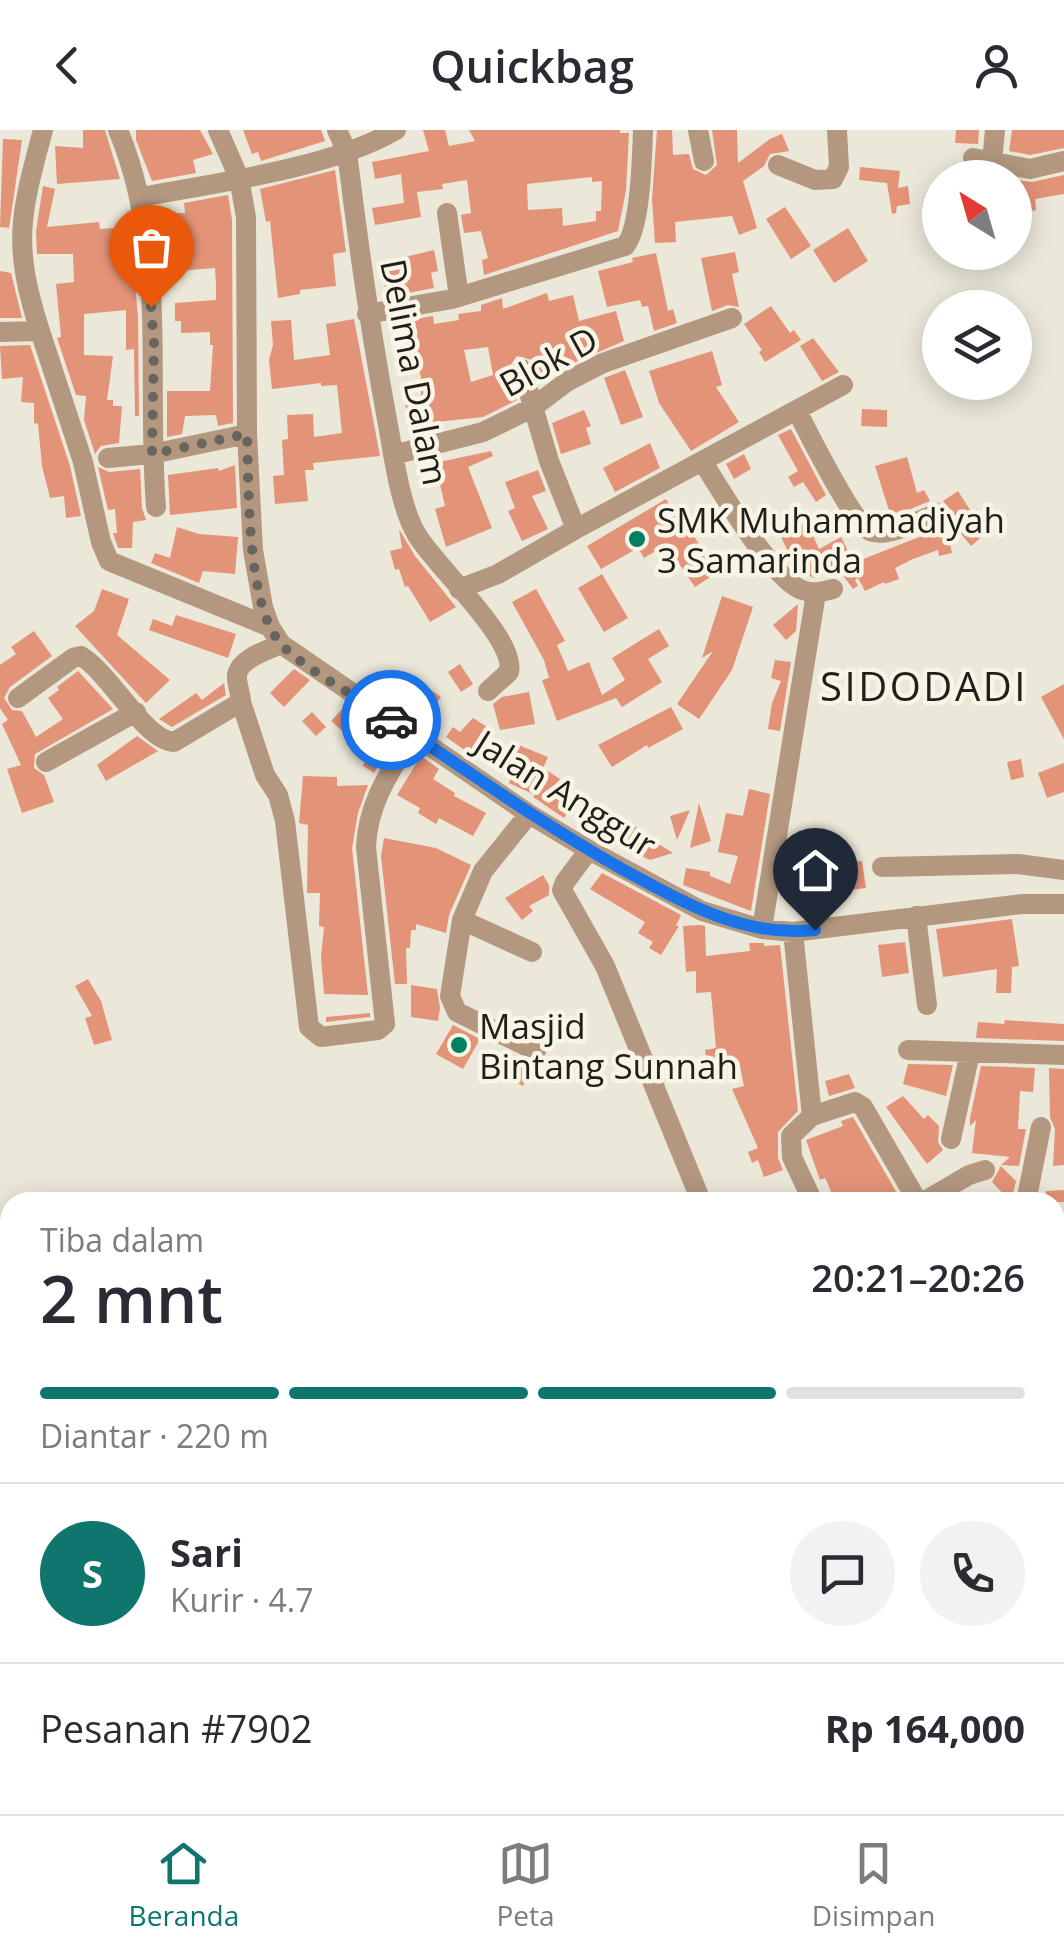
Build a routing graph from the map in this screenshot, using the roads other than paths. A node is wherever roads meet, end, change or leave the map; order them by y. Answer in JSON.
{"nodes":[{"id":1,"x":43,"y":130,"type":"edge"},
{"id":2,"x":118,"y":130,"type":"edge"},
{"id":3,"x":218,"y":130,"type":"edge"},
{"id":4,"x":337,"y":130,"type":"edge"},
{"id":5,"x":396,"y":130,"type":"edge"},
{"id":6,"x":643,"y":130,"type":"edge"},
{"id":7,"x":698,"y":130,"type":"edge"},
{"id":8,"x":837,"y":130,"type":"edge"},
{"id":9,"x":995,"y":130,"type":"edge"},
{"id":10,"x":347,"y":152,"type":"junction"},
{"id":11,"x":704,"y":161,"type":"dead end"},
{"id":12,"x":1064,"y":162,"type":"edge"},
{"id":13,"x":778,"y":165,"type":"dead end"},
{"id":14,"x":239,"y":178,"type":"junction"},
{"id":15,"x":141,"y":197,"type":"junction"},
{"id":16,"x":447,"y":214,"type":"dead end"},
{"id":17,"x":459,"y":297,"type":"junction"},
{"id":18,"x":367,"y":314,"type":"junction"},
{"id":19,"x":732,"y":318,"type":"dead end"},
{"id":20,"x":40,"y":331,"type":"junction"},
{"id":21,"x":0,"y":332,"type":"edge"},
{"id":22,"x":522,"y":368,"type":"dead end"},
{"id":23,"x":843,"y":386,"type":"dead end"},
{"id":24,"x":532,"y":408,"type":"junction"},
{"id":25,"x":797,"y":410,"type":"junction"},
{"id":26,"x":247,"y":434,"type":"junction"},
{"id":27,"x":152,"y":454,"type":"junction"},
{"id":28,"x":394,"y":455,"type":"junction"},
{"id":29,"x":108,"y":458,"type":"dead end"},
{"id":30,"x":702,"y":461,"type":"junction"},
{"id":31,"x":156,"y":507,"type":"dead end"},
{"id":32,"x":938,"y":513,"type":"dead end"},
{"id":33,"x":576,"y":529,"type":"junction"},
{"id":34,"x":459,"y":589,"type":"junction"},
{"id":35,"x":275,"y":636,"type":"junction"},
{"id":36,"x":488,"y":691,"type":"dead end"},
{"id":37,"x":18,"y":698,"type":"dead end"},
{"id":38,"x":242,"y":702,"type":"junction"},
{"id":39,"x":136,"y":712,"type":"junction"},
{"id":40,"x":413,"y":734,"type":"junction"},
{"id":41,"x":46,"y":762,"type":"dead end"},
{"id":42,"x":529,"y":814,"type":"junction"},
{"id":43,"x":588,"y":850,"type":"junction"},
{"id":44,"x":882,"y":867,"type":"dead end"},
{"id":45,"x":1064,"y":870,"type":"edge"},
{"id":46,"x":1064,"y":904,"type":"edge"},
{"id":47,"x":916,"y":916,"type":"junction"},
{"id":48,"x":462,"y":920,"type":"junction"},
{"id":49,"x":762,"y":929,"type":"junction"},
{"id":50,"x":793,"y":932,"type":"junction"},
{"id":51,"x":532,"y":952,"type":"dead end"},
{"id":52,"x":926,"y":1005,"type":"dead end"},
{"id":53,"x":908,"y":1050,"type":"dead end"},
{"id":54,"x":536,"y":1051,"type":"dead end"},
{"id":55,"x":970,"y":1052,"type":"junction"},
{"id":56,"x":1064,"y":1055,"type":"edge"},
{"id":57,"x":812,"y":1116,"type":"junction"},
{"id":58,"x":1041,"y":1127,"type":"dead end"},
{"id":59,"x":951,"y":1139,"type":"dead end"},
{"id":60,"x":985,"y":1170,"type":"dead end"},
{"id":61,"x":696,"y":1192,"type":"edge"},
{"id":62,"x":808,"y":1192,"type":"edge"},
{"id":63,"x":915,"y":1192,"type":"edge"},
{"id":64,"x":939,"y":1192,"type":"edge"},
{"id":65,"x":1028,"y":1192,"type":"edge"}],
"edges":[{"from":1,"to":20,"type":"street"},
{"from":2,"to":15,"type":"street"},
{"from":3,"to":14,"type":"street"},
{"from":4,"to":10,"type":"street","name":"Delima Dalam"},
{"from":5,"to":10,"type":"street"},
{"from":6,"to":17,"type":"street"},
{"from":7,"to":11,"type":"street"},
{"from":8,"to":13,"type":"street"},
{"from":9,"to":12,"type":"street"},
{"from":10,"to":14,"type":"street"},
{"from":10,"to":18,"type":"street","name":"Delima Dalam"},
{"from":14,"to":15,"type":"street"},
{"from":14,"to":26,"type":"street"},
{"from":15,"to":27,"type":"street"},
{"from":16,"to":17,"type":"street"},
{"from":17,"to":18,"type":"street"},
{"from":18,"to":28,"type":"street","name":"Delima Dalam"},
{"from":19,"to":24,"type":"street","name":"Blok D"},
{"from":20,"to":21,"type":"street"},
{"from":20,"to":35,"type":"street","name":"Jalan Anggur"},
{"from":22,"to":24,"type":"street"},
{"from":23,"to":25,"type":"street"},
{"from":24,"to":28,"type":"street","name":"Blok D"},
{"from":24,"to":33,"type":"street"},
{"from":25,"to":30,"type":"street"},
{"from":25,"to":32,"type":"street"},
{"from":26,"to":27,"type":"street"},
{"from":26,"to":35,"type":"street"},
{"from":27,"to":29,"type":"street"},
{"from":27,"to":31,"type":"street"},
{"from":28,"to":34,"type":"street","name":"Delima Dalam"},
{"from":30,"to":33,"type":"street"},
{"from":30,"to":49,"type":"street"},
{"from":33,"to":34,"type":"street"},
{"from":34,"to":36,"type":"street","name":"Delima Dalam"},
{"from":35,"to":38,"type":"street"},
{"from":35,"to":40,"type":"street","name":"Jalan Anggur"},
{"from":37,"to":39,"type":"street"},
{"from":38,"to":39,"type":"street"},
{"from":38,"to":40,"type":"street"},
{"from":39,"to":41,"type":"street"},
{"from":40,"to":42,"type":"street","name":"Jalan Anggur"},
{"from":42,"to":43,"type":"street","name":"Jalan Anggur"},
{"from":42,"to":48,"type":"street"},
{"from":43,"to":49,"type":"street","name":"Jalan Anggur"},
{"from":43,"to":61,"type":"street"},
{"from":44,"to":45,"type":"street"},
{"from":46,"to":47,"type":"street","name":"Jalan Anggur"},
{"from":47,"to":50,"type":"street","name":"Jalan Anggur"},
{"from":47,"to":52,"type":"street"},
{"from":48,"to":51,"type":"street"},
{"from":48,"to":54,"type":"street"},
{"from":49,"to":50,"type":"street","name":"Jalan Anggur"},
{"from":50,"to":57,"type":"street"},
{"from":53,"to":55,"type":"street"},
{"from":55,"to":56,"type":"street"},
{"from":55,"to":59,"type":"street"},
{"from":57,"to":62,"type":"street"},
{"from":57,"to":63,"type":"street"},
{"from":58,"to":65,"type":"street"},
{"from":60,"to":64,"type":"street"}]}
